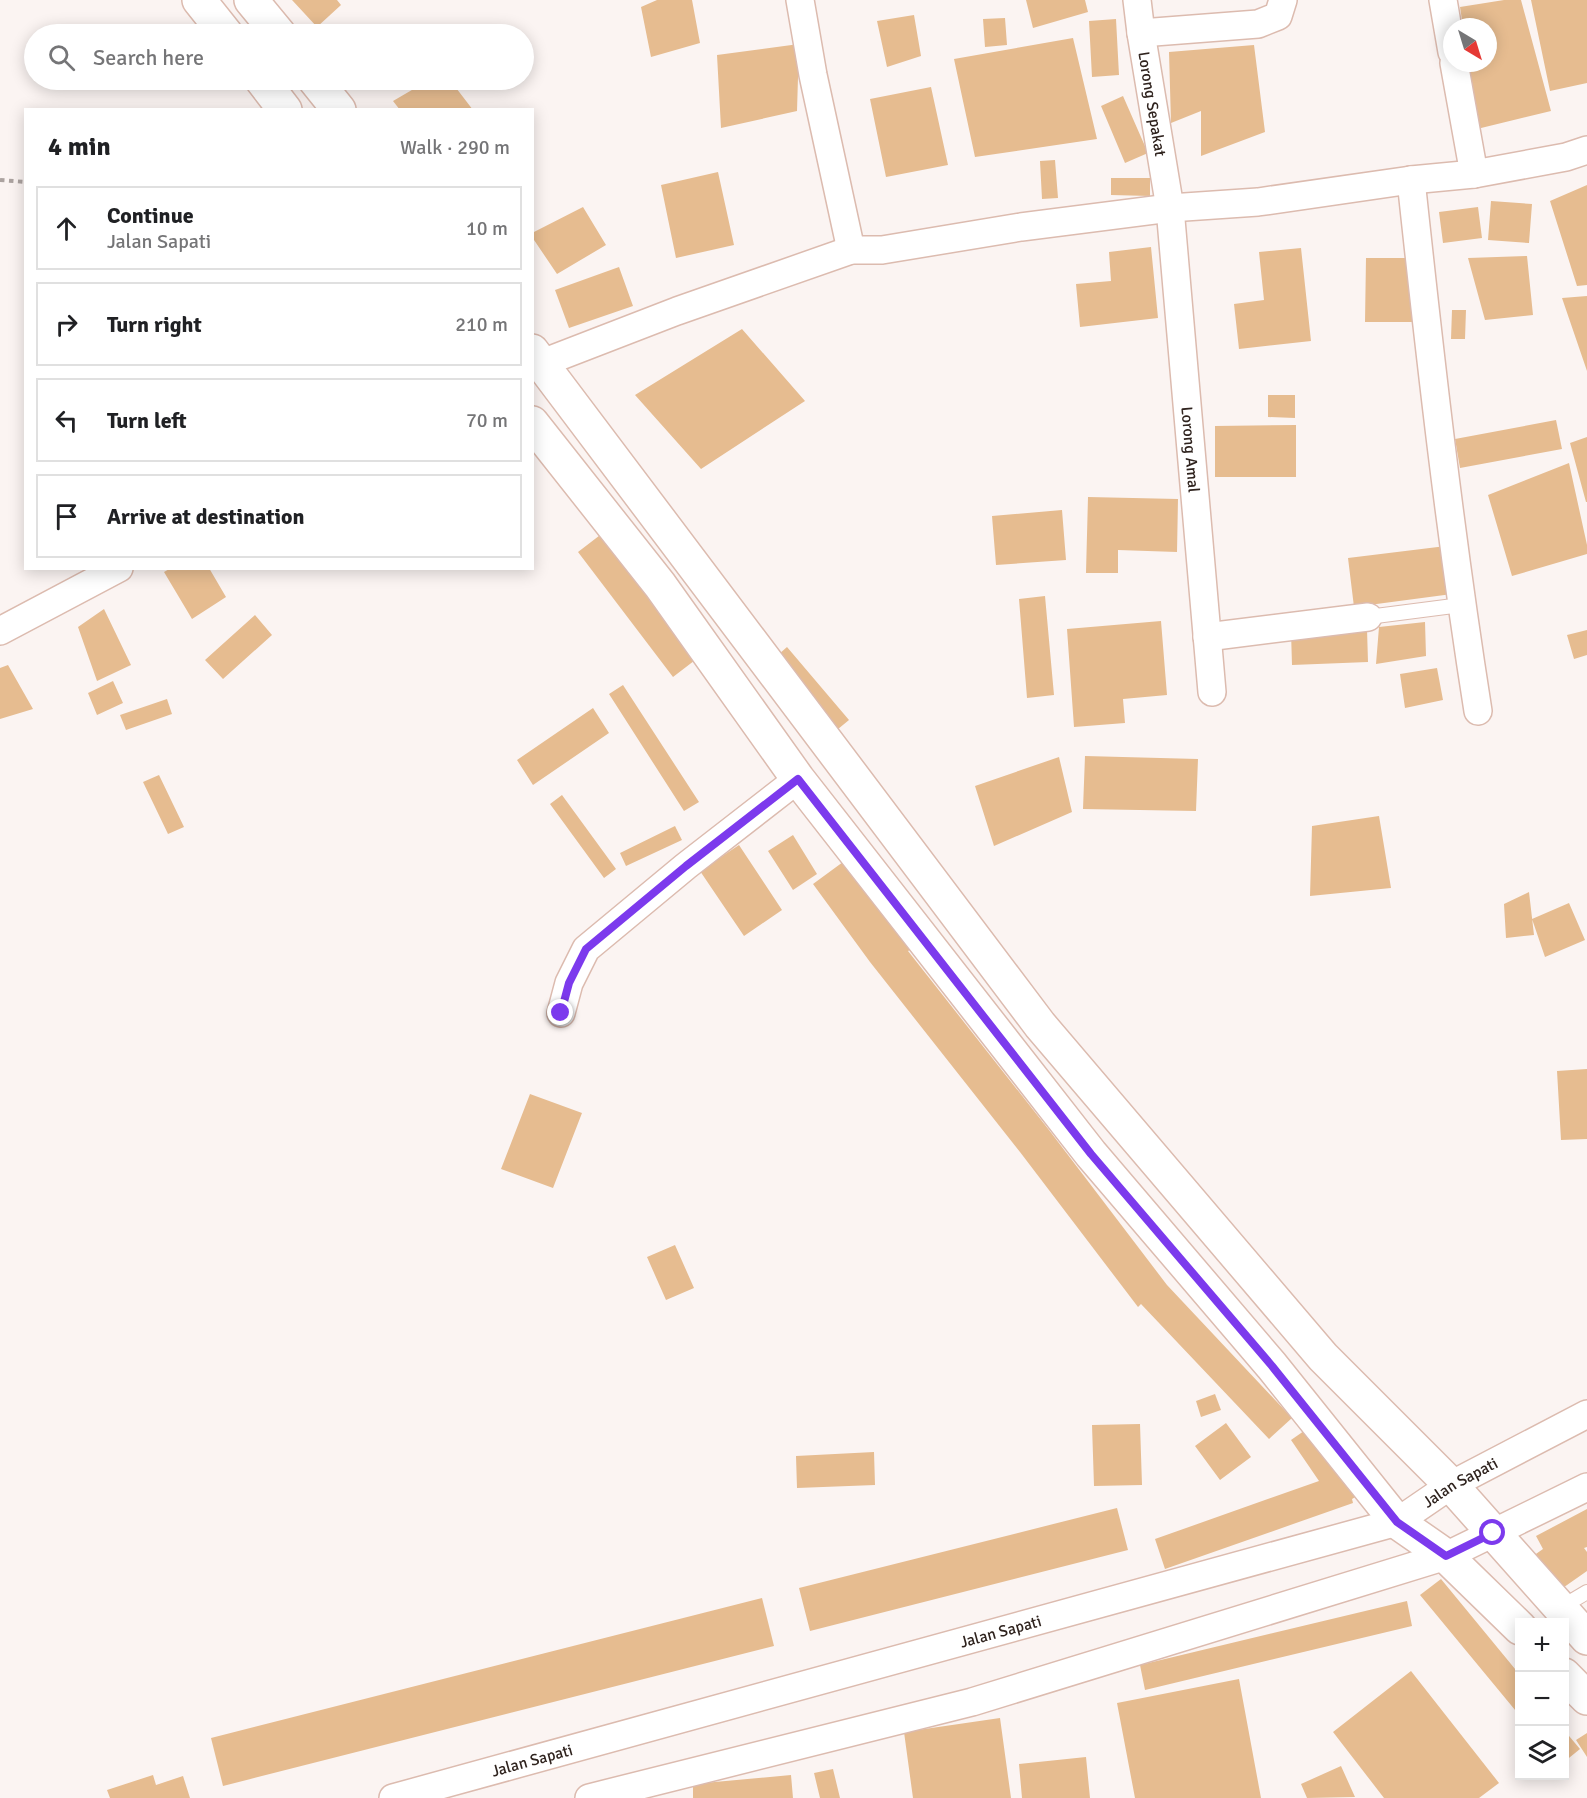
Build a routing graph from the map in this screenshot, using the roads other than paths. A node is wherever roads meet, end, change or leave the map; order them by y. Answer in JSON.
{"nodes":[{"id":1,"x":199,"y":0,"type":"edge"},
{"id":2,"x":251,"y":0,"type":"edge"},
{"id":3,"x":800,"y":0,"type":"edge"},
{"id":4,"x":1137,"y":0,"type":"edge"},
{"id":5,"x":1283,"y":0,"type":"edge"},
{"id":6,"x":1443,"y":0,"type":"edge"},
{"id":7,"x":1446,"y":18,"type":"edge"},
{"id":8,"x":218,"y":24,"type":"edge"},
{"id":9,"x":271,"y":24,"type":"edge"},
{"id":10,"x":1141,"y":33,"type":"junction"},
{"id":11,"x":1456,"y":72,"type":"edge"},
{"id":12,"x":270,"y":90,"type":"edge"},
{"id":13,"x":323,"y":90,"type":"edge"},
{"id":14,"x":283,"y":108,"type":"edge"},
{"id":15,"x":337,"y":108,"type":"edge"},
{"id":16,"x":1587,"y":150,"type":"edge"},
{"id":17,"x":1474,"y":174,"type":"junction"},
{"id":18,"x":1411,"y":180,"type":"junction"},
{"id":19,"x":1170,"y":208,"type":"junction"},
{"id":20,"x":851,"y":250,"type":"junction"},
{"id":21,"x":536,"y":361,"type":"edge"},
{"id":22,"x":534,"y":426,"type":"edge"},
{"id":23,"x":114,"y":570,"type":"edge"},
{"id":24,"x":1461,"y":605,"type":"junction"},
{"id":25,"x":1368,"y":617,"type":"joint"},
{"id":26,"x":0,"y":631,"type":"edge"},
{"id":27,"x":1207,"y":637,"type":"junction"},
{"id":28,"x":1212,"y":692,"type":"dead end"},
{"id":29,"x":1478,"y":711,"type":"dead end"},
{"id":30,"x":798,"y":779,"type":"junction"},
{"id":31,"x":561,"y":1013,"type":"dead end"},
{"id":32,"x":1587,"y":1414,"type":"edge"},
{"id":33,"x":1451,"y":1485,"type":"junction"},
{"id":34,"x":1587,"y":1487,"type":"edge"},
{"id":35,"x":1397,"y":1522,"type":"junction"},
{"id":36,"x":1493,"y":1533,"type":"junction"},
{"id":37,"x":1446,"y":1556,"type":"junction"},
{"id":38,"x":1574,"y":1600,"type":"edge"},
{"id":39,"x":1515,"y":1623,"type":"edge"},
{"id":40,"x":1587,"y":1638,"type":"edge"},
{"id":41,"x":1569,"y":1680,"type":"edge"},
{"id":42,"x":1587,"y":1698,"type":"edge"},
{"id":43,"x":393,"y":1798,"type":"edge"},
{"id":44,"x":589,"y":1798,"type":"edge"}],
"edges":[{"from":1,"to":8,"type":"street"},
{"from":2,"to":9,"type":"street"},
{"from":3,"to":20,"type":"street"},
{"from":4,"to":10,"type":"street","name":"Lorong Sepakat"},
{"from":5,"to":10,"type":"street"},
{"from":6,"to":7,"type":"street"},
{"from":10,"to":19,"type":"street","name":"Lorong Sepakat"},
{"from":11,"to":17,"type":"street"},
{"from":12,"to":14,"type":"street"},
{"from":13,"to":15,"type":"street"},
{"from":16,"to":17,"type":"street"},
{"from":17,"to":18,"type":"street"},
{"from":18,"to":19,"type":"street"},
{"from":18,"to":24,"type":"street"},
{"from":19,"to":20,"type":"street"},
{"from":19,"to":27,"type":"street","name":"Lorong Amal"},
{"from":20,"to":21,"type":"street"},
{"from":21,"to":33,"type":"street"},
{"from":22,"to":30,"type":"street"},
{"from":23,"to":26,"type":"street"},
{"from":24,"to":25,"type":"lane"},
{"from":24,"to":29,"type":"street"},
{"from":25,"to":27,"type":"street"},
{"from":27,"to":28,"type":"street","name":"Lorong Amal"},
{"from":30,"to":31,"type":"street"},
{"from":30,"to":35,"type":"street"},
{"from":32,"to":33,"type":"street","name":"Jalan Sapati"},
{"from":33,"to":35,"type":"street","name":"Jalan Sapati"},
{"from":33,"to":36,"type":"street"},
{"from":34,"to":36,"type":"street"},
{"from":35,"to":37,"type":"street"},
{"from":35,"to":43,"type":"street","name":"Jalan Sapati"},
{"from":36,"to":37,"type":"street"},
{"from":36,"to":38,"type":"street"},
{"from":37,"to":39,"type":"street"},
{"from":37,"to":44,"type":"street"},
{"from":38,"to":40,"type":"street"},
{"from":41,"to":42,"type":"street"}]}
